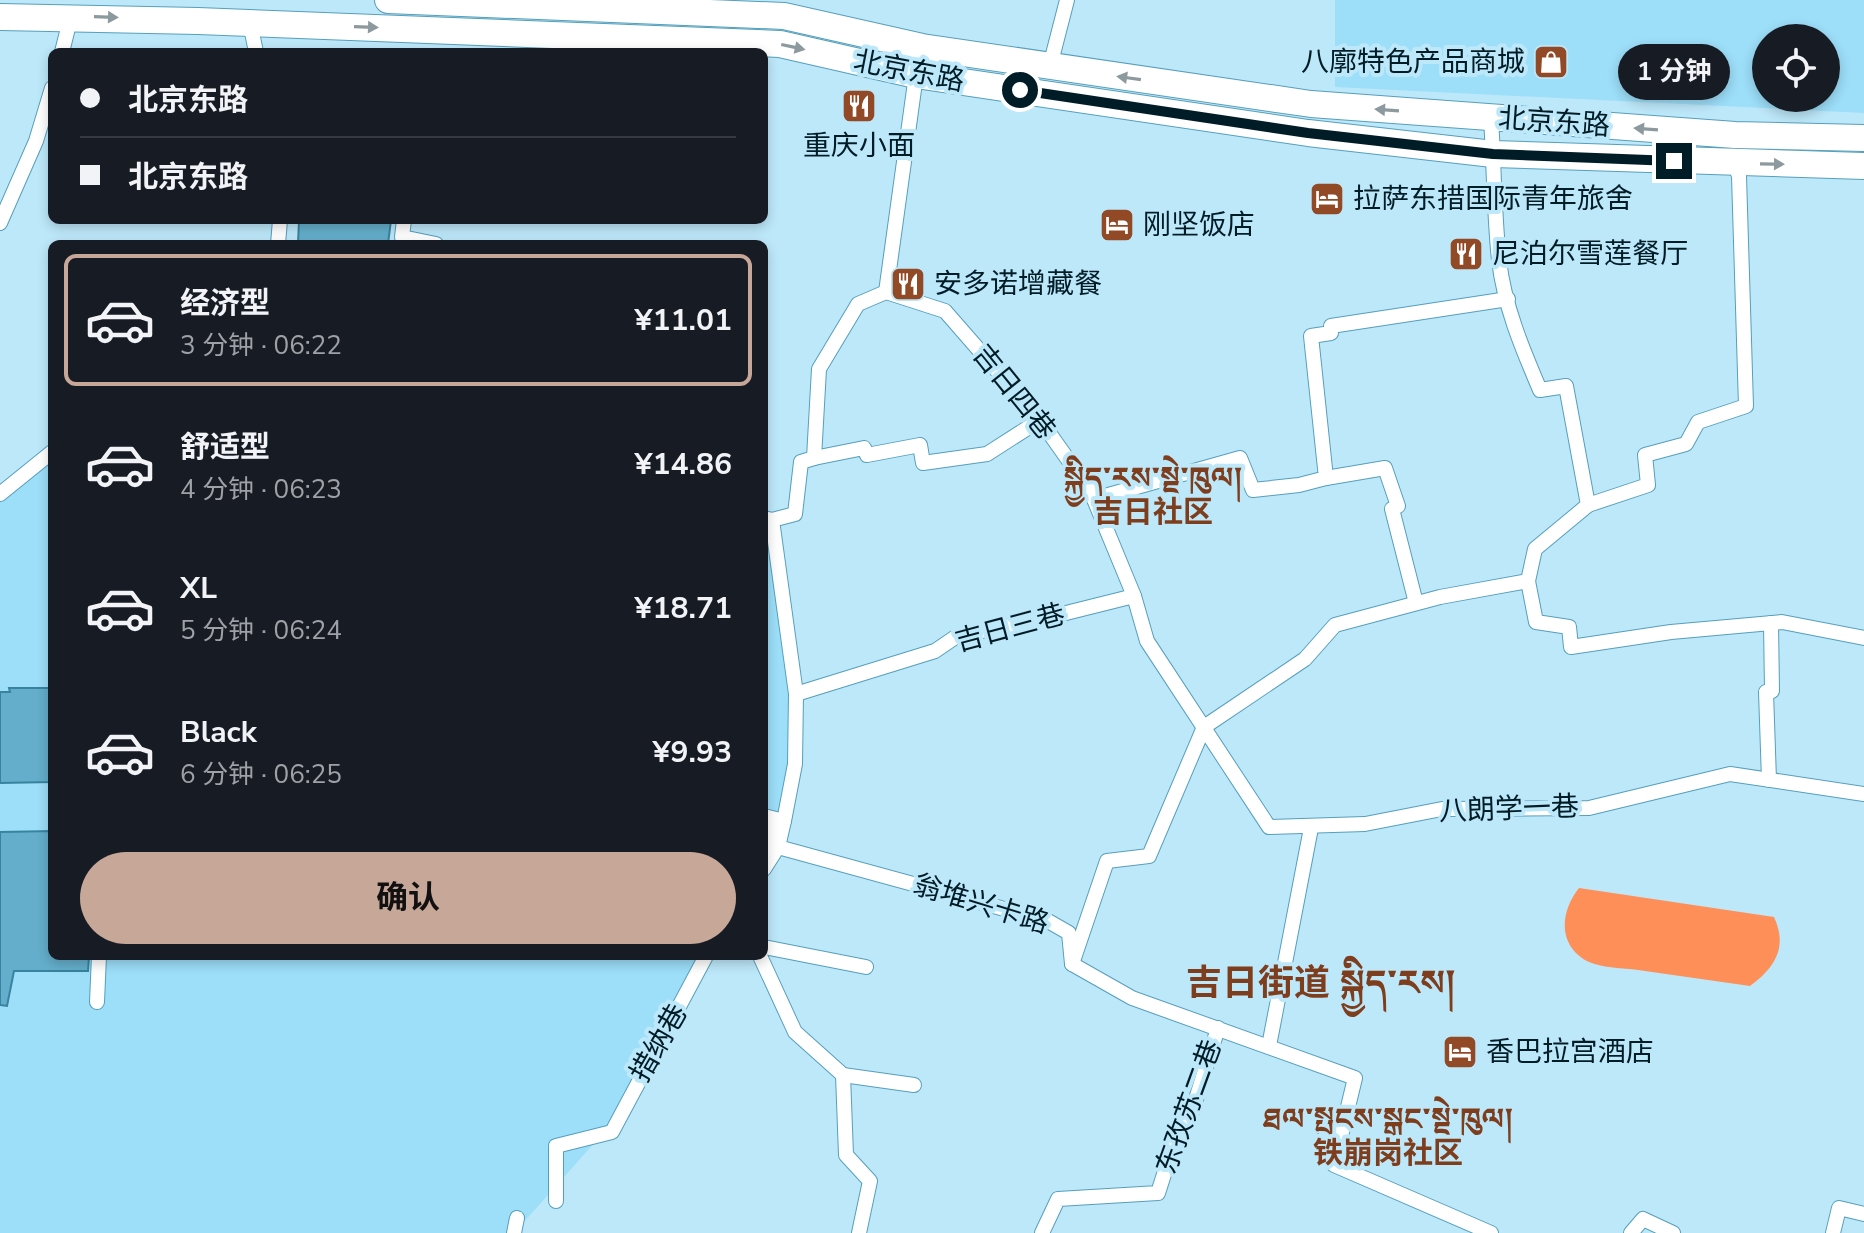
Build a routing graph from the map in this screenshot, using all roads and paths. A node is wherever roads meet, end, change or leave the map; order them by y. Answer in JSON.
{"nodes":[{"id":1,"x":388,"y":0,"type":"edge"},
{"id":2,"x":1067,"y":0,"type":"edge"},
{"id":3,"x":71,"y":16,"type":"junction"},
{"id":4,"x":0,"y":17,"type":"edge"},
{"id":5,"x":250,"y":23,"type":"junction"},
{"id":6,"x":511,"y":43,"type":"edge"},
{"id":7,"x":63,"y":48,"type":"edge"},
{"id":8,"x":255,"y":48,"type":"edge"},
{"id":9,"x":1050,"y":66,"type":"junction"},
{"id":10,"x":916,"y":75,"type":"junction"},
{"id":11,"x":48,"y":115,"type":"edge"},
{"id":12,"x":1491,"y":118,"type":"junction"},
{"id":13,"x":1864,"y":138,"type":"edge"},
{"id":14,"x":1493,"y":154,"type":"junction"},
{"id":15,"x":1734,"y":163,"type":"junction"},
{"id":16,"x":1864,"y":166,"type":"edge"},
{"id":17,"x":0,"y":223,"type":"edge"},
{"id":18,"x":404,"y":224,"type":"edge"},
{"id":19,"x":417,"y":240,"type":"edge"},
{"id":20,"x":886,"y":292,"type":"junction"},
{"id":21,"x":1508,"y":299,"type":"junction"},
{"id":22,"x":1040,"y":420,"type":"junction"},
{"id":23,"x":48,"y":455,"type":"edge"},
{"id":24,"x":814,"y":458,"type":"junction"},
{"id":25,"x":1326,"y":478,"type":"junction"},
{"id":26,"x":0,"y":494,"type":"edge"},
{"id":27,"x":1094,"y":499,"type":"junction"},
{"id":28,"x":1588,"y":505,"type":"junction"},
{"id":29,"x":768,"y":519,"type":"edge"},
{"id":30,"x":1528,"y":581,"type":"junction"},
{"id":31,"x":1134,"y":596,"type":"junction"},
{"id":32,"x":1416,"y":603,"type":"junction"},
{"id":33,"x":1771,"y":623,"type":"junction"},
{"id":34,"x":1864,"y":638,"type":"edge"},
{"id":35,"x":796,"y":694,"type":"junction"},
{"id":36,"x":1204,"y":727,"type":"junction"},
{"id":37,"x":1769,"y":780,"type":"junction"},
{"id":38,"x":1864,"y":794,"type":"edge"},
{"id":39,"x":773,"y":820,"type":"edge"},
{"id":40,"x":1311,"y":828,"type":"junction"},
{"id":41,"x":771,"y":847,"type":"edge"},
{"id":42,"x":768,"y":948,"type":"edge"},
{"id":43,"x":99,"y":960,"type":"edge"},
{"id":44,"x":705,"y":960,"type":"edge"},
{"id":45,"x":705,"y":960,"type":"edge"},
{"id":46,"x":762,"y":960,"type":"edge"},
{"id":47,"x":1072,"y":964,"type":"junction"},
{"id":48,"x":866,"y":967,"type":"dead end"},
{"id":49,"x":97,"y":1002,"type":"dead end"},
{"id":50,"x":1218,"y":1028,"type":"junction"},
{"id":51,"x":1269,"y":1046,"type":"junction"},
{"id":52,"x":843,"y":1075,"type":"junction"},
{"id":53,"x":914,"y":1085,"type":"dead end"},
{"id":54,"x":609,"y":1130,"type":"dead end"},
{"id":55,"x":556,"y":1201,"type":"dead end"},
{"id":56,"x":1864,"y":1214,"type":"edge"},
{"id":57,"x":859,"y":1233,"type":"edge"},
{"id":58,"x":1042,"y":1233,"type":"edge"},
{"id":59,"x":1491,"y":1233,"type":"edge"},
{"id":60,"x":1631,"y":1233,"type":"edge"},
{"id":61,"x":1673,"y":1233,"type":"edge"},
{"id":62,"x":1833,"y":1233,"type":"edge"}],
"edges":[{"from":1,"to":9,"type":"main road","name":"北京东路"},
{"from":2,"to":9,"type":"street"},
{"from":3,"to":4,"type":"main road","name":"北京东路"},
{"from":3,"to":5,"type":"main road","name":"北京东路","one_way":true},
{"from":3,"to":7,"type":"street"},
{"from":5,"to":6,"type":"main road","name":"北京东路","one_way":true},
{"from":5,"to":8,"type":"street"},
{"from":6,"to":10,"type":"main road","name":"北京东路","one_way":true},
{"from":12,"to":9,"type":"main road","name":"北京东路","one_way":true},
{"from":10,"to":14,"type":"main road","name":"北京东路"},
{"from":10,"to":20,"type":"street"},
{"from":11,"to":17,"type":"street"},
{"from":13,"to":12,"type":"main road","name":"北京东路","one_way":true},
{"from":12,"to":14,"type":"street"},
{"from":14,"to":15,"type":"main road","name":"北京东路"},
{"from":14,"to":21,"type":"street"},
{"from":15,"to":16,"type":"main road","name":"北京东路","one_way":true},
{"from":15,"to":28,"type":"street"},
{"from":18,"to":19,"type":"street"},
{"from":20,"to":22,"type":"street","name":"吉日四巷"},
{"from":20,"to":24,"type":"street"},
{"from":21,"to":25,"type":"street"},
{"from":21,"to":28,"type":"street"},
{"from":22,"to":24,"type":"street"},
{"from":22,"to":27,"type":"street","name":"吉日四巷"},
{"from":23,"to":26,"type":"street"},
{"from":24,"to":29,"type":"street"},
{"from":25,"to":27,"type":"street"},
{"from":25,"to":32,"type":"street"},
{"from":27,"to":31,"type":"street","name":"吉日四巷"},
{"from":28,"to":30,"type":"street"},
{"from":29,"to":35,"type":"street"},
{"from":30,"to":32,"type":"street"},
{"from":30,"to":33,"type":"street"},
{"from":31,"to":35,"type":"street","name":"吉日三巷"},
{"from":31,"to":36,"type":"street","name":"吉日四巷"},
{"from":32,"to":36,"type":"street"},
{"from":33,"to":34,"type":"street"},
{"from":33,"to":37,"type":"street"},
{"from":35,"to":39,"type":"street"},
{"from":36,"to":40,"type":"street","name":"八朗学一巷"},
{"from":36,"to":47,"type":"street"},
{"from":37,"to":38,"type":"street","name":"八朗学一巷"},
{"from":37,"to":40,"type":"street","name":"八朗学一巷"},
{"from":39,"to":41,"type":"street"},
{"from":40,"to":51,"type":"street"},
{"from":41,"to":47,"type":"street","name":"翁堆兴卡路"},
{"from":42,"to":48,"type":"street"},
{"from":43,"to":49,"type":"street"},
{"from":44,"to":54,"type":"street","name":"措纳巷"},
{"from":45,"to":55,"type":"street"},
{"from":46,"to":52,"type":"street"},
{"from":47,"to":50,"type":"street","name":"翁堆兴卡路"},
{"from":50,"to":51,"type":"street","name":"翁堆兴卡路"},
{"from":50,"to":58,"type":"street","name":"东孜苏二巷"},
{"from":51,"to":59,"type":"street","name":"翁堆兴卡路"},
{"from":52,"to":53,"type":"street"},
{"from":52,"to":57,"type":"street"},
{"from":56,"to":62,"type":"street"},
{"from":60,"to":61,"type":"street"}]}
